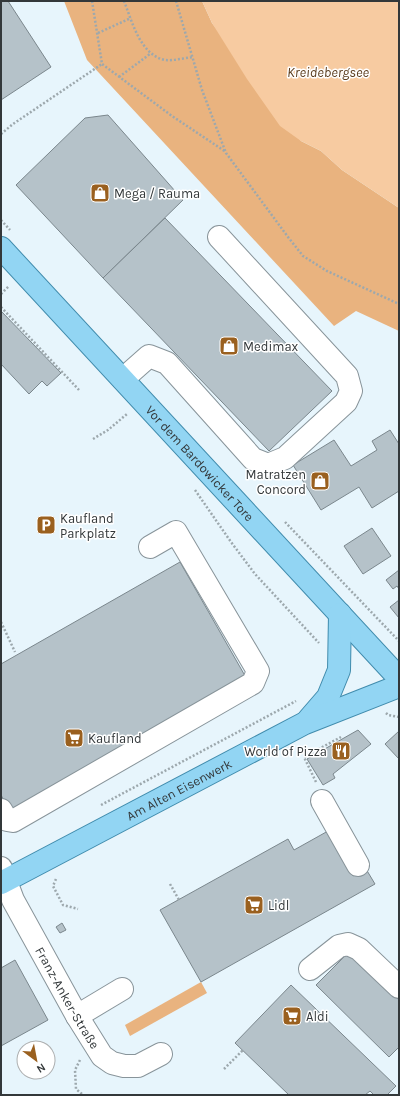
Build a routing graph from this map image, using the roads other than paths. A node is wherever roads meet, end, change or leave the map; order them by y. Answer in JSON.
{"nodes":[{"id":1,"x":219,"y":237,"type":"dead end"},
{"id":2,"x":1,"y":248,"type":"edge"},
{"id":3,"x":124,"y":379,"type":"junction"},
{"id":4,"x":150,"y":547,"type":"dead end"},
{"id":5,"x":340,"y":614,"type":"junction"},
{"id":6,"x":399,"y":678,"type":"edge"},
{"id":7,"x":399,"y":686,"type":"edge"},
{"id":8,"x":305,"y":723,"type":"junction"},
{"id":9,"x":322,"y":801,"type":"dead end"},
{"id":10,"x":1,"y":810,"type":"edge"},
{"id":11,"x":358,"y":865,"type":"dead end"},
{"id":12,"x":3,"y":878,"type":"edge"},
{"id":13,"x":310,"y":969,"type":"dead end"},
{"id":14,"x":399,"y":987,"type":"edge"},
{"id":15,"x":122,"y":989,"type":"dead end"},
{"id":16,"x":77,"y":1016,"type":"junction"},
{"id":17,"x":161,"y":1054,"type":"dead end"}],
"edges":[{"from":1,"to":3,"type":"lane"},
{"from":2,"to":3,"type":"main road","name":"Vor dem Bardowicker Tore"},
{"from":3,"to":5,"type":"main road","name":"Vor dem Bardowicker Tore"},
{"from":4,"to":10,"type":"lane"},
{"from":5,"to":6,"type":"main road","name":"Vor dem Bardowicker Tore"},
{"from":5,"to":8,"type":"main road"},
{"from":7,"to":8,"type":"main road","name":"Am Alten Eisenwerk"},
{"from":8,"to":12,"type":"main road","name":"Am Alten Eisenwerk"},
{"from":9,"to":11,"type":"lane"},
{"from":12,"to":16,"type":"lane","name":"Franz-Anker-Straße"},
{"from":13,"to":14,"type":"lane"},
{"from":15,"to":16,"type":"lane"},
{"from":16,"to":17,"type":"lane","name":"Franz-Anker-Straße"}]}
